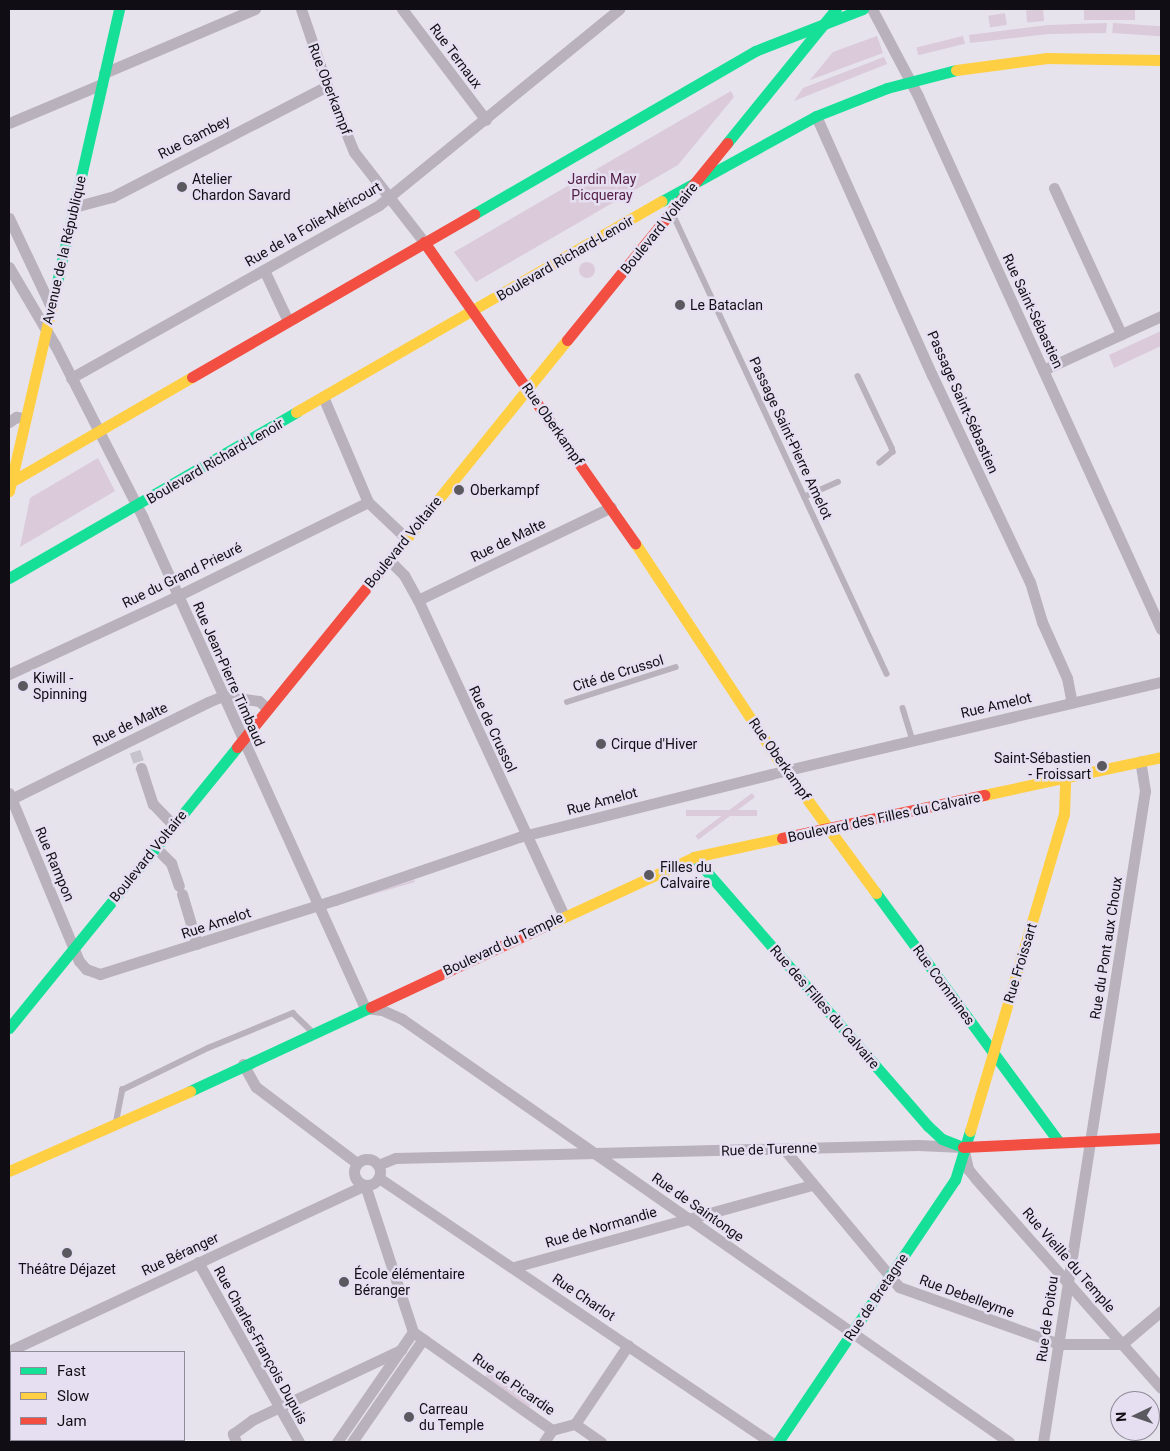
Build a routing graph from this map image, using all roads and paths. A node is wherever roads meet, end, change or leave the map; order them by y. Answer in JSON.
{"nodes":[{"id":1,"x":119,"y":9,"type":"edge"},
{"id":2,"x":255,"y":9,"type":"edge"},
{"id":3,"x":301,"y":9,"type":"edge"},
{"id":4,"x":402,"y":9,"type":"edge"},
{"id":5,"x":619,"y":9,"type":"edge"},
{"id":6,"x":836,"y":9,"type":"edge"},
{"id":7,"x":864,"y":9,"type":"edge"},
{"id":8,"x":872,"y":9,"type":"edge"},
{"id":9,"x":824,"y":24,"type":"junction"},
{"id":10,"x":1161,"y":60,"type":"edge"},
{"id":11,"x":103,"y":79,"type":"junction"},
{"id":12,"x":910,"y":81,"type":"junction"},
{"id":13,"x":327,"y":86,"type":"junction"},
{"id":14,"x":816,"y":116,"type":"junction"},
{"id":15,"x":486,"y":120,"type":"junction"},
{"id":16,"x":9,"y":123,"type":"edge"},
{"id":17,"x":695,"y":184,"type":"junction"},
{"id":18,"x":1054,"y":188,"type":"dead end"},
{"id":19,"x":390,"y":197,"type":"junction"},
{"id":20,"x":74,"y":206,"type":"junction"},
{"id":21,"x":672,"y":212,"type":"junction"},
{"id":22,"x":9,"y":218,"type":"edge"},
{"id":23,"x":424,"y":242,"type":"junction"},
{"id":24,"x":9,"y":267,"type":"edge"},
{"id":25,"x":264,"y":270,"type":"junction"},
{"id":26,"x":51,"y":307,"type":"junction"},
{"id":27,"x":474,"y":311,"type":"junction"},
{"id":28,"x":1161,"y":316,"type":"edge"},
{"id":29,"x":288,"y":320,"type":"junction"},
{"id":30,"x":45,"y":329,"type":"junction"},
{"id":31,"x":1121,"y":334,"type":"junction"},
{"id":32,"x":1043,"y":370,"type":"junction"},
{"id":33,"x":858,"y":376,"type":"dead end"},
{"id":34,"x":71,"y":378,"type":"junction"},
{"id":35,"x":528,"y":388,"type":"junction"},
{"id":36,"x":324,"y":399,"type":"junction"},
{"id":37,"x":24,"y":418,"type":"junction"},
{"id":38,"x":9,"y":422,"type":"edge"},
{"id":39,"x":98,"y":431,"type":"junction"},
{"id":40,"x":880,"y":463,"type":"dead end"},
{"id":41,"x":838,"y":482,"type":"dead end"},
{"id":42,"x":9,"y":486,"type":"edge"},
{"id":43,"x":804,"y":497,"type":"junction"},
{"id":44,"x":134,"y":501,"type":"junction"},
{"id":45,"x":368,"y":502,"type":"junction"},
{"id":46,"x":611,"y":507,"type":"junction"},
{"id":47,"x":406,"y":538,"type":"junction"},
{"id":48,"x":389,"y":560,"type":"junction"},
{"id":49,"x":9,"y":578,"type":"edge"},
{"id":50,"x":178,"y":595,"type":"junction"},
{"id":51,"x":418,"y":600,"type":"junction"},
{"id":52,"x":1161,"y":629,"type":"edge"},
{"id":53,"x":676,"y":667,"type":"dead end"},
{"id":54,"x":9,"y":674,"type":"edge"},
{"id":55,"x":887,"y":674,"type":"dead end"},
{"id":56,"x":1161,"y":682,"type":"edge"},
{"id":57,"x":223,"y":696,"type":"junction"},
{"id":58,"x":567,"y":702,"type":"dead end"},
{"id":59,"x":1072,"y":703,"type":"junction"},
{"id":60,"x":903,"y":708,"type":"dead end"},
{"id":61,"x":268,"y":709,"type":"junction"},
{"id":62,"x":243,"y":739,"type":"junction"},
{"id":63,"x":913,"y":740,"type":"junction"},
{"id":64,"x":1161,"y":757,"type":"edge"},
{"id":65,"x":1140,"y":761,"type":"junction"},
{"id":66,"x":141,"y":768,"type":"tunnel mouth"},
{"id":67,"x":787,"y":771,"type":"junction"},
{"id":68,"x":1065,"y":778,"type":"junction"},
{"id":69,"x":10,"y":797,"type":"edge"},
{"id":70,"x":173,"y":825,"type":"junction"},
{"id":71,"x":830,"y":829,"type":"junction"},
{"id":72,"x":527,"y":837,"type":"junction"},
{"id":73,"x":155,"y":847,"type":"junction"},
{"id":74,"x":694,"y":857,"type":"junction"},
{"id":75,"x":318,"y":905,"type":"junction"},
{"id":76,"x":564,"y":916,"type":"junction"},
{"id":77,"x":197,"y":944,"type":"junction"},
{"id":78,"x":74,"y":948,"type":"junction"},
{"id":79,"x":365,"y":1008,"type":"junction"},
{"id":80,"x":9,"y":1028,"type":"edge"},
{"id":81,"x":313,"y":1032,"type":"junction"},
{"id":82,"x":993,"y":1052,"type":"junction"},
{"id":83,"x":243,"y":1064,"type":"junction"},
{"id":84,"x":116,"y":1125,"type":"junction"},
{"id":85,"x":1161,"y":1138,"type":"edge"},
{"id":86,"x":1091,"y":1140,"type":"junction"},
{"id":87,"x":1058,"y":1141,"type":"junction"},
{"id":88,"x":963,"y":1147,"type":"junction"},
{"id":89,"x":784,"y":1149,"type":"junction"},
{"id":90,"x":595,"y":1153,"type":"junction"},
{"id":91,"x":357,"y":1163,"type":"junction"},
{"id":92,"x":378,"y":1165,"type":"junction"},
{"id":93,"x":9,"y":1172,"type":"edge"},
{"id":94,"x":379,"y":1178,"type":"junction"},
{"id":95,"x":812,"y":1185,"type":"junction"},
{"id":96,"x":365,"y":1186,"type":"junction"},
{"id":97,"x":689,"y":1219,"type":"junction"},
{"id":98,"x":198,"y":1262,"type":"junction"},
{"id":99,"x":514,"y":1267,"type":"junction"},
{"id":100,"x":890,"y":1276,"type":"junction"},
{"id":101,"x":1069,"y":1283,"type":"junction"},
{"id":102,"x":1161,"y":1311,"type":"edge"},
{"id":103,"x":852,"y":1332,"type":"junction"},
{"id":104,"x":418,"y":1336,"type":"junction"},
{"id":105,"x":1059,"y":1344,"type":"junction"},
{"id":106,"x":1122,"y":1344,"type":"junction"},
{"id":107,"x":628,"y":1345,"type":"junction"},
{"id":108,"x":402,"y":1350,"type":"junction"},
{"id":109,"x":9,"y":1351,"type":"edge"},
{"id":110,"x":1161,"y":1388,"type":"edge"},
{"id":111,"x":278,"y":1408,"type":"junction"},
{"id":112,"x":575,"y":1424,"type":"junction"},
{"id":113,"x":552,"y":1430,"type":"junction"},
{"id":114,"x":236,"y":1442,"type":"edge"},
{"id":115,"x":299,"y":1442,"type":"edge"},
{"id":116,"x":337,"y":1442,"type":"edge"},
{"id":117,"x":352,"y":1442,"type":"edge"},
{"id":118,"x":544,"y":1442,"type":"edge"},
{"id":119,"x":601,"y":1442,"type":"edge"},
{"id":120,"x":772,"y":1442,"type":"edge"},
{"id":121,"x":778,"y":1442,"type":"edge"},
{"id":122,"x":1009,"y":1442,"type":"edge"},
{"id":123,"x":1043,"y":1442,"type":"edge"}],
"edges":[{"from":1,"to":11,"type":"street","name":"Avenue de la République"},
{"from":2,"to":11,"type":"street"},
{"from":3,"to":13,"type":"street","name":"Rue Oberkampf"},
{"from":4,"to":15,"type":"street","name":"Rue Ternaux"},
{"from":5,"to":15,"type":"street","name":"Rue de la Folie-Méricourt"},
{"from":6,"to":9,"type":"street","name":"Boulevard Voltaire"},
{"from":7,"to":9,"type":"street"},
{"from":8,"to":12,"type":"street","name":"Rue Saint-Sébastien"},
{"from":9,"to":17,"type":"street","name":"Boulevard Voltaire"},
{"from":9,"to":23,"type":"street"},
{"from":10,"to":12,"type":"street","name":"Boulevard Richard-Lenoir"},
{"from":11,"to":16,"type":"street"},
{"from":11,"to":20,"type":"street","name":"Avenue de la République"},
{"from":12,"to":14,"type":"street","name":"Boulevard Richard-Lenoir"},
{"from":12,"to":32,"type":"street","name":"Rue Saint-Sébastien"},
{"from":13,"to":19,"type":"street","name":"Rue Oberkampf"},
{"from":13,"to":20,"type":"street","name":"Rue Gambey"},
{"from":14,"to":17,"type":"street","name":"Boulevard Richard-Lenoir"},
{"from":14,"to":59,"type":"street","name":"Passage Saint-Sébastien"},
{"from":15,"to":19,"type":"street","name":"Rue de la Folie-Méricourt"},
{"from":17,"to":21,"type":"street","name":"Boulevard Voltaire"},
{"from":17,"to":27,"type":"street","name":"Boulevard Richard-Lenoir"},
{"from":18,"to":31,"type":"street"},
{"from":19,"to":23,"type":"street","name":"Rue Oberkampf"},
{"from":19,"to":25,"type":"street","name":"Rue de la Folie-Méricourt"},
{"from":20,"to":26,"type":"street","name":"Avenue de la République"},
{"from":21,"to":35,"type":"street","name":"Boulevard Voltaire"},
{"from":21,"to":43,"type":"lane","name":"Passage Saint-Pierre Amelot"},
{"from":22,"to":26,"type":"street"},
{"from":23,"to":27,"type":"street","name":"Rue Oberkampf"},
{"from":23,"to":29,"type":"street"},
{"from":24,"to":30,"type":"street","name":"Rue Jean-Pierre Timbaud"},
{"from":25,"to":29,"type":"street"},
{"from":25,"to":34,"type":"street","name":"Rue de la Folie-Méricourt"},
{"from":26,"to":30,"type":"street","name":"Avenue de la République"},
{"from":27,"to":35,"type":"street","name":"Rue Oberkampf"},
{"from":27,"to":36,"type":"street","name":"Boulevard Richard-Lenoir"},
{"from":28,"to":31,"type":"street"},
{"from":29,"to":39,"type":"street"},
{"from":30,"to":34,"type":"street","name":"Rue Jean-Pierre Timbaud"},
{"from":30,"to":37,"type":"street","name":"Avenue de la République"},
{"from":31,"to":32,"type":"street"},
{"from":32,"to":52,"type":"street","name":"Rue Saint-Sébastien"},
{"from":33,"to":40,"type":"lane"},
{"from":34,"to":39,"type":"street","name":"Rue Jean-Pierre Timbaud"},
{"from":35,"to":46,"type":"street","name":"Rue Oberkampf"},
{"from":35,"to":47,"type":"street","name":"Boulevard Voltaire"},
{"from":36,"to":44,"type":"street","name":"Boulevard Richard-Lenoir"},
{"from":36,"to":45,"type":"street"},
{"from":37,"to":38,"type":"street"},
{"from":37,"to":42,"type":"street","name":"Avenue de la République"},
{"from":39,"to":42,"type":"street"},
{"from":39,"to":44,"type":"street","name":"Rue Jean-Pierre Timbaud"},
{"from":41,"to":43,"type":"lane"},
{"from":43,"to":55,"type":"lane","name":"Passage Saint-Pierre Amelot"},
{"from":44,"to":49,"type":"street","name":"Boulevard Richard-Lenoir"},
{"from":44,"to":50,"type":"street","name":"Rue Jean-Pierre Timbaud"},
{"from":45,"to":47,"type":"street"},
{"from":45,"to":50,"type":"street","name":"Rue du Grand Prieuré"},
{"from":46,"to":51,"type":"street","name":"Rue de Malte"},
{"from":46,"to":67,"type":"street","name":"Rue Oberkampf"},
{"from":47,"to":48,"type":"street","name":"Boulevard Voltaire"},
{"from":48,"to":51,"type":"street","name":"Rue de Crussol"},
{"from":48,"to":61,"type":"street","name":"Boulevard Voltaire"},
{"from":50,"to":54,"type":"street","name":"Rue du Grand Prieuré"},
{"from":50,"to":57,"type":"street","name":"Rue Jean-Pierre Timbaud"},
{"from":51,"to":72,"type":"street","name":"Rue de Crussol"},
{"from":53,"to":58,"type":"lane","name":"Cité de Crussol"},
{"from":56,"to":59,"type":"street","name":"Rue Amelot"},
{"from":57,"to":61,"type":"street"},
{"from":57,"to":62,"type":"street","name":"Rue Jean-Pierre Timbaud"},
{"from":57,"to":69,"type":"street","name":"Rue de Malte"},
{"from":59,"to":63,"type":"street","name":"Rue Amelot"},
{"from":60,"to":63,"type":"lane"},
{"from":61,"to":62,"type":"street","name":"Boulevard Voltaire"},
{"from":62,"to":70,"type":"street","name":"Boulevard Voltaire"},
{"from":62,"to":75,"type":"street","name":"Rue Jean-Pierre Timbaud"},
{"from":63,"to":67,"type":"street","name":"Rue Amelot"},
{"from":64,"to":65,"type":"street","name":"Boulevard des Filles du Calvaire"},
{"from":65,"to":68,"type":"street","name":"Boulevard des Filles du Calvaire"},
{"from":65,"to":86,"type":"street","name":"Rue du Pont aux Choux"},
{"from":66,"to":70,"type":"street"},
{"from":67,"to":71,"type":"street","name":"Rue Oberkampf"},
{"from":67,"to":72,"type":"street","name":"Rue Amelot"},
{"from":68,"to":71,"type":"street","name":"Boulevard des Filles du Calvaire"},
{"from":68,"to":82,"type":"street","name":"Rue Froissart"},
{"from":69,"to":78,"type":"street","name":"Rue Rampon"},
{"from":70,"to":73,"type":"street","name":"Boulevard Voltaire"},
{"from":71,"to":74,"type":"street","name":"Boulevard des Filles du Calvaire"},
{"from":71,"to":82,"type":"street","name":"Rue Commines"},
{"from":72,"to":75,"type":"street","name":"Rue Amelot"},
{"from":72,"to":76,"type":"street","name":"Rue de Crussol"},
{"from":73,"to":77,"type":"street"},
{"from":73,"to":78,"type":"street","name":"Boulevard Voltaire"},
{"from":74,"to":76,"type":"street","name":"Boulevard du Temple"},
{"from":74,"to":88,"type":"street","name":"Rue des Filles du Calvaire"},
{"from":75,"to":77,"type":"street","name":"Rue Amelot"},
{"from":75,"to":79,"type":"street","name":"Rue Jean-Pierre Timbaud"},
{"from":76,"to":79,"type":"street","name":"Boulevard du Temple"},
{"from":77,"to":78,"type":"street","name":"Rue Amelot"},
{"from":78,"to":80,"type":"street","name":"Boulevard Voltaire"},
{"from":79,"to":81,"type":"street","name":"Boulevard du Temple"},
{"from":79,"to":90,"type":"street","name":"Rue de Saintonge"},
{"from":81,"to":83,"type":"street","name":"Boulevard du Temple"},
{"from":81,"to":84,"type":"lane"},
{"from":82,"to":87,"type":"street","name":"Rue Commines"},
{"from":82,"to":88,"type":"street","name":"Rue Froissart"},
{"from":83,"to":84,"type":"street","name":"Boulevard du Temple"},
{"from":83,"to":91,"type":"street"},
{"from":84,"to":93,"type":"street","name":"Boulevard du Temple"},
{"from":85,"to":86,"type":"street","name":"Rue de Turenne"},
{"from":86,"to":87,"type":"street","name":"Rue de Turenne"},
{"from":86,"to":101,"type":"street","name":"Rue de Poitou"},
{"from":87,"to":88,"type":"street","name":"Rue de Turenne"},
{"from":88,"to":89,"type":"street","name":"Rue de Turenne"},
{"from":88,"to":100,"type":"street","name":"Rue de Bretagne"},
{"from":88,"to":101,"type":"street","name":"Rue Vieille du Temple"},
{"from":89,"to":90,"type":"street","name":"Rue de Turenne"},
{"from":89,"to":95,"type":"street","name":"Rue Debelleyme"},
{"from":90,"to":92,"type":"street","name":"Rue de Turenne"},
{"from":90,"to":97,"type":"street","name":"Rue de Saintonge"},
{"from":91,"to":92,"type":"street"},
{"from":91,"to":96,"type":"street"},
{"from":92,"to":94,"type":"street"},
{"from":94,"to":96,"type":"street"},
{"from":94,"to":99,"type":"street","name":"Rue Charlot"},
{"from":95,"to":97,"type":"street","name":"Rue de Normandie"},
{"from":95,"to":100,"type":"street","name":"Rue Debelleyme"},
{"from":96,"to":98,"type":"street","name":"Rue Béranger"},
{"from":96,"to":104,"type":"street"},
{"from":97,"to":99,"type":"street","name":"Rue de Normandie"},
{"from":97,"to":103,"type":"street","name":"Rue de Saintonge"},
{"from":98,"to":109,"type":"street","name":"Rue Béranger"},
{"from":98,"to":111,"type":"street","name":"Rue Charles-François Dupuis"},
{"from":99,"to":107,"type":"street","name":"Rue Charlot"},
{"from":100,"to":103,"type":"street","name":"Rue de Bretagne"},
{"from":100,"to":105,"type":"street","name":"Rue Debelleyme"},
{"from":101,"to":105,"type":"street","name":"Rue de Poitou"},
{"from":101,"to":106,"type":"street","name":"Rue Vieille du Temple"},
{"from":102,"to":106,"type":"street"},
{"from":103,"to":121,"type":"street","name":"Rue de Bretagne"},
{"from":103,"to":122,"type":"street","name":"Rue de Saintonge"},
{"from":104,"to":108,"type":"street"},
{"from":104,"to":113,"type":"street","name":"Rue de Picardie"},
{"from":104,"to":117,"type":"street"},
{"from":105,"to":106,"type":"street","name":"Rue Debelleyme"},
{"from":105,"to":123,"type":"street","name":"Rue de Poitou"},
{"from":106,"to":110,"type":"street","name":"Rue Vieille du Temple"},
{"from":107,"to":112,"type":"street"},
{"from":107,"to":120,"type":"street","name":"Rue Charlot"},
{"from":108,"to":111,"type":"street"},
{"from":108,"to":116,"type":"street"},
{"from":111,"to":114,"type":"street"},
{"from":111,"to":115,"type":"street","name":"Rue Charles-François Dupuis"},
{"from":112,"to":113,"type":"street","name":"Rue de Picardie"},
{"from":112,"to":119,"type":"street"},
{"from":113,"to":118,"type":"street"}]}
